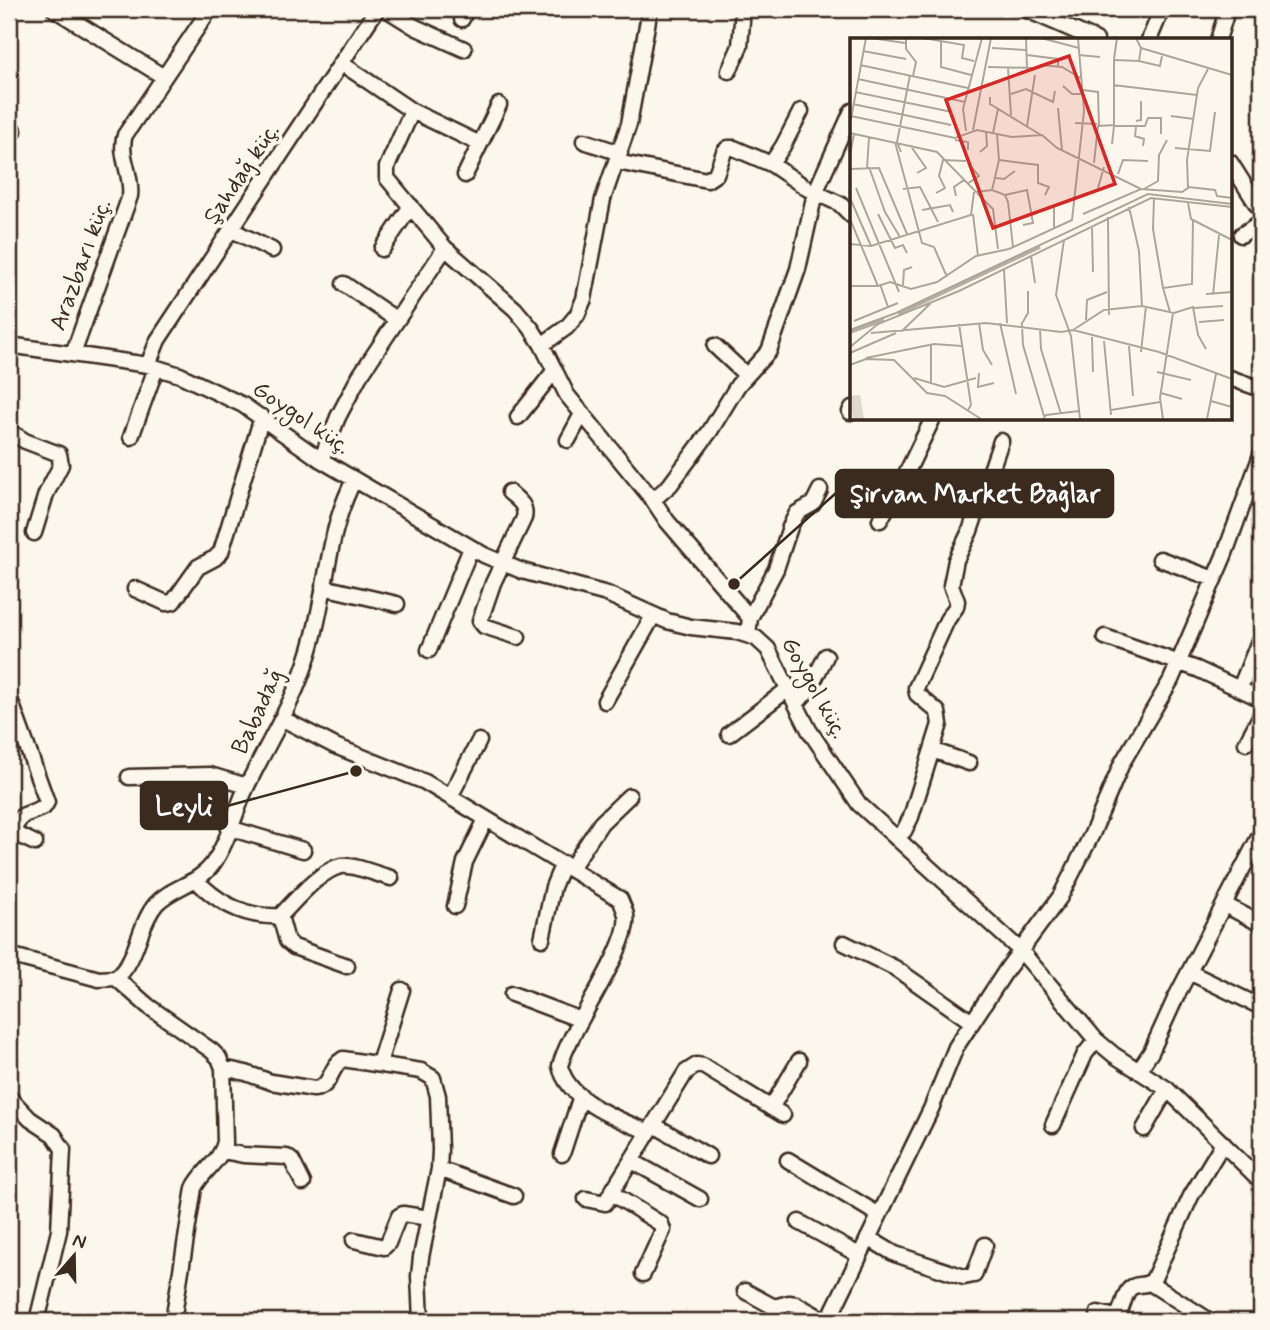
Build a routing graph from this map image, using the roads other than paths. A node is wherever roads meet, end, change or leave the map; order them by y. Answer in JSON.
{"nodes":[{"id":1,"x":54,"y":9,"type":"edge"},
{"id":2,"x":210,"y":9,"type":"edge"},
{"id":3,"x":377,"y":9,"type":"edge"},
{"id":4,"x":386,"y":9,"type":"edge"},
{"id":5,"x":650,"y":9,"type":"edge"},
{"id":6,"x":743,"y":9,"type":"edge"},
{"id":7,"x":1025,"y":9,"type":"edge"},
{"id":8,"x":1163,"y":9,"type":"edge"},
{"id":9,"x":1225,"y":17,"type":"dead end"},
{"id":10,"x":1091,"y":38,"type":"edge"},
{"id":11,"x":1150,"y":38,"type":"edge"},
{"id":12,"x":1219,"y":38,"type":"edge"},
{"id":13,"x":464,"y":49,"type":"dead end"},
{"id":14,"x":341,"y":63,"type":"junction"},
{"id":15,"x":729,"y":71,"type":"dead end"},
{"id":16,"x":164,"y":77,"type":"junction"},
{"id":17,"x":499,"y":105,"type":"dead end"},
{"id":18,"x":412,"y":111,"type":"junction"},
{"id":19,"x":801,"y":111,"type":"dead end"},
{"id":20,"x":850,"y":115,"type":"edge"},
{"id":21,"x":584,"y":141,"type":"dead end"},
{"id":22,"x":480,"y":144,"type":"junction"},
{"id":23,"x":619,"y":158,"type":"junction"},
{"id":24,"x":771,"y":164,"type":"junction"},
{"id":25,"x":1232,"y":165,"type":"edge"},
{"id":26,"x":465,"y":175,"type":"dead end"},
{"id":27,"x":815,"y":192,"type":"junction"},
{"id":28,"x":411,"y":205,"type":"junction"},
{"id":29,"x":1261,"y":211,"type":"edge"},
{"id":30,"x":850,"y":214,"type":"edge"},
{"id":31,"x":1261,"y":222,"type":"edge"},
{"id":32,"x":232,"y":230,"type":"junction"},
{"id":33,"x":1241,"y":235,"type":"dead end"},
{"id":34,"x":446,"y":248,"type":"junction"},
{"id":35,"x":382,"y":249,"type":"dead end"},
{"id":36,"x":272,"y":250,"type":"dead end"},
{"id":37,"x":344,"y":284,"type":"dead end"},
{"id":38,"x":397,"y":320,"type":"junction"},
{"id":39,"x":9,"y":345,"type":"edge"},
{"id":40,"x":542,"y":345,"type":"junction"},
{"id":41,"x":715,"y":346,"type":"dead end"},
{"id":42,"x":73,"y":354,"type":"junction"},
{"id":43,"x":152,"y":366,"type":"junction"},
{"id":44,"x":555,"y":370,"type":"junction"},
{"id":45,"x":746,"y":375,"type":"junction"},
{"id":46,"x":1232,"y":378,"type":"edge"},
{"id":47,"x":1261,"y":389,"type":"edge"},
{"id":48,"x":582,"y":414,"type":"junction"},
{"id":49,"x":262,"y":417,"type":"junction"},
{"id":50,"x":518,"y":417,"type":"dead end"},
{"id":51,"x":932,"y":420,"type":"edge"},
{"id":52,"x":9,"y":431,"type":"edge"},
{"id":53,"x":131,"y":437,"type":"dead end"},
{"id":54,"x":568,"y":440,"type":"dead end"},
{"id":55,"x":1001,"y":441,"type":"dead end"},
{"id":56,"x":1261,"y":455,"type":"edge"},
{"id":57,"x":321,"y":460,"type":"junction"},
{"id":58,"x":354,"y":480,"type":"junction"},
{"id":59,"x":820,"y":490,"type":"dead end"},
{"id":60,"x":509,"y":492,"type":"dead end"},
{"id":61,"x":653,"y":500,"type":"junction"},
{"id":62,"x":880,"y":520,"type":"dead end"},
{"id":63,"x":34,"y":533,"type":"dead end"},
{"id":64,"x":471,"y":548,"type":"junction"},
{"id":65,"x":1160,"y":559,"type":"dead end"},
{"id":66,"x":503,"y":563,"type":"junction"},
{"id":67,"x":1214,"y":579,"type":"junction"},
{"id":68,"x":323,"y":587,"type":"junction"},
{"id":69,"x":135,"y":589,"type":"dead end"},
{"id":70,"x":397,"y":604,"type":"dead end"},
{"id":71,"x":653,"y":616,"type":"junction"},
{"id":72,"x":750,"y":618,"type":"junction"},
{"id":73,"x":748,"y":634,"type":"junction"},
{"id":74,"x":1261,"y":636,"type":"edge"},
{"id":75,"x":1105,"y":637,"type":"dead end"},
{"id":76,"x":519,"y":638,"type":"dead end"},
{"id":77,"x":429,"y":650,"type":"dead end"},
{"id":78,"x":826,"y":656,"type":"dead end"},
{"id":79,"x":1179,"y":662,"type":"junction"},
{"id":80,"x":1240,"y":688,"type":"junction"},
{"id":81,"x":788,"y":689,"type":"junction"},
{"id":82,"x":1261,"y":699,"type":"edge"},
{"id":83,"x":605,"y":701,"type":"dead end"},
{"id":84,"x":11,"y":702,"type":"dead end"},
{"id":85,"x":796,"y":704,"type":"junction"},
{"id":86,"x":1261,"y":715,"type":"edge"},
{"id":87,"x":284,"y":719,"type":"junction"},
{"id":88,"x":729,"y":734,"type":"dead end"},
{"id":89,"x":479,"y":741,"type":"dead end"},
{"id":90,"x":1246,"y":743,"type":"dead end"},
{"id":91,"x":932,"y":750,"type":"junction"},
{"id":92,"x":970,"y":763,"type":"dead end"},
{"id":93,"x":129,"y":777,"type":"dead end"},
{"id":94,"x":247,"y":786,"type":"junction"},
{"id":95,"x":629,"y":796,"type":"dead end"},
{"id":96,"x":450,"y":797,"type":"junction"},
{"id":97,"x":486,"y":819,"type":"junction"},
{"id":98,"x":229,"y":828,"type":"junction"},
{"id":99,"x":10,"y":833,"type":"edge"},
{"id":100,"x":1261,"y":834,"type":"edge"},
{"id":101,"x":896,"y":838,"type":"junction"},
{"id":102,"x":35,"y":842,"type":"dead end"},
{"id":103,"x":303,"y":850,"type":"dead end"},
{"id":104,"x":567,"y":866,"type":"junction"},
{"id":105,"x":391,"y":878,"type":"dead end"},
{"id":106,"x":196,"y":880,"type":"junction"},
{"id":107,"x":1225,"y":905,"type":"junction"},
{"id":108,"x":456,"y":906,"type":"dead end"},
{"id":109,"x":280,"y":916,"type":"junction"},
{"id":110,"x":1261,"y":925,"type":"edge"},
{"id":111,"x":542,"y":939,"type":"dead end"},
{"id":112,"x":844,"y":943,"type":"dead end"},
{"id":113,"x":1021,"y":951,"type":"junction"},
{"id":114,"x":9,"y":955,"type":"edge"},
{"id":115,"x":347,"y":966,"type":"dead end"},
{"id":116,"x":1189,"y":972,"type":"junction"},
{"id":117,"x":116,"y":978,"type":"junction"},
{"id":118,"x":402,"y":990,"type":"dead end"},
{"id":119,"x":512,"y":994,"type":"dead end"},
{"id":120,"x":1261,"y":1007,"type":"edge"},
{"id":121,"x":581,"y":1020,"type":"junction"},
{"id":122,"x":972,"y":1022,"type":"junction"},
{"id":123,"x":1096,"y":1040,"type":"junction"},
{"id":124,"x":799,"y":1061,"type":"dead end"},
{"id":125,"x":379,"y":1063,"type":"junction"},
{"id":126,"x":223,"y":1068,"type":"junction"},
{"id":127,"x":1139,"y":1070,"type":"junction"},
{"id":128,"x":1167,"y":1089,"type":"junction"},
{"id":129,"x":581,"y":1096,"type":"junction"},
{"id":130,"x":9,"y":1097,"type":"edge"},
{"id":131,"x":1053,"y":1125,"type":"dead end"},
{"id":132,"x":651,"y":1128,"type":"junction"},
{"id":133,"x":1144,"y":1129,"type":"dead end"},
{"id":134,"x":1223,"y":1143,"type":"junction"},
{"id":135,"x":223,"y":1151,"type":"junction"},
{"id":136,"x":562,"y":1154,"type":"dead end"},
{"id":137,"x":708,"y":1156,"type":"dead end"},
{"id":138,"x":1261,"y":1158,"type":"edge"},
{"id":139,"x":788,"y":1160,"type":"dead end"},
{"id":140,"x":632,"y":1161,"type":"junction"},
{"id":141,"x":439,"y":1169,"type":"junction"},
{"id":142,"x":1256,"y":1176,"type":"edge"},
{"id":143,"x":303,"y":1183,"type":"dead end"},
{"id":144,"x":611,"y":1193,"type":"junction"},
{"id":145,"x":514,"y":1196,"type":"dead end"},
{"id":146,"x":586,"y":1199,"type":"dead end"},
{"id":147,"x":700,"y":1199,"type":"dead end"},
{"id":148,"x":879,"y":1215,"type":"junction"},
{"id":149,"x":429,"y":1218,"type":"junction"},
{"id":150,"x":799,"y":1222,"type":"dead end"},
{"id":151,"x":867,"y":1238,"type":"junction"},
{"id":152,"x":354,"y":1240,"type":"dead end"},
{"id":153,"x":985,"y":1245,"type":"dead end"},
{"id":154,"x":859,"y":1255,"type":"junction"},
{"id":155,"x":643,"y":1274,"type":"dead end"},
{"id":156,"x":1150,"y":1283,"type":"junction"},
{"id":157,"x":745,"y":1291,"type":"dead end"},
{"id":158,"x":1098,"y":1313,"type":"dead end"},
{"id":159,"x":832,"y":1320,"type":"edge"},
{"id":160,"x":37,"y":1321,"type":"edge"},
{"id":161,"x":173,"y":1321,"type":"edge"},
{"id":162,"x":421,"y":1321,"type":"edge"},
{"id":163,"x":1210,"y":1321,"type":"edge"}],
"edges":[{"from":1,"to":16,"type":"street"},
{"from":2,"to":16,"type":"street","name":"Arazbarı küç."},
{"from":3,"to":14,"type":"street","name":"Şahdağ küç."},
{"from":4,"to":13,"type":"street"},
{"from":5,"to":23,"type":"street"},
{"from":6,"to":15,"type":"street"},
{"from":7,"to":10,"type":"street"},
{"from":8,"to":11,"type":"street"},
{"from":9,"to":12,"type":"street"},
{"from":14,"to":18,"type":"street"},
{"from":14,"to":32,"type":"street","name":"Şahdağ küç."},
{"from":16,"to":42,"type":"street","name":"Arazbarı küç."},
{"from":17,"to":22,"type":"street"},
{"from":18,"to":22,"type":"street"},
{"from":18,"to":28,"type":"street"},
{"from":19,"to":24,"type":"street"},
{"from":20,"to":27,"type":"street"},
{"from":21,"to":23,"type":"street"},
{"from":22,"to":26,"type":"street"},
{"from":23,"to":24,"type":"street"},
{"from":23,"to":40,"type":"street"},
{"from":24,"to":27,"type":"street"},
{"from":25,"to":29,"type":"street"},
{"from":27,"to":30,"type":"street"},
{"from":27,"to":45,"type":"street"},
{"from":28,"to":34,"type":"street"},
{"from":28,"to":35,"type":"street"},
{"from":31,"to":33,"type":"street"},
{"from":32,"to":36,"type":"street"},
{"from":32,"to":43,"type":"street","name":"Şahdağ küç."},
{"from":34,"to":38,"type":"street"},
{"from":34,"to":40,"type":"street"},
{"from":37,"to":38,"type":"street"},
{"from":38,"to":57,"type":"street"},
{"from":39,"to":42,"type":"street","name":"Goygol küç."},
{"from":40,"to":44,"type":"street"},
{"from":41,"to":45,"type":"street"},
{"from":42,"to":43,"type":"street","name":"Goygol küç."},
{"from":43,"to":49,"type":"street","name":"Goygol küç."},
{"from":43,"to":53,"type":"street","name":"Şahdağ küç."},
{"from":44,"to":48,"type":"street"},
{"from":44,"to":50,"type":"street"},
{"from":45,"to":61,"type":"street"},
{"from":46,"to":47,"type":"street"},
{"from":48,"to":54,"type":"street"},
{"from":48,"to":61,"type":"street"},
{"from":49,"to":57,"type":"street","name":"Goygol küç."},
{"from":49,"to":69,"type":"street"},
{"from":51,"to":62,"type":"street"},
{"from":52,"to":63,"type":"street"},
{"from":55,"to":91,"type":"street"},
{"from":56,"to":67,"type":"street"},
{"from":57,"to":58,"type":"street","name":"Goygol küç."},
{"from":58,"to":64,"type":"street","name":"Goygol küç."},
{"from":58,"to":68,"type":"street","name":"Babadağ"},
{"from":59,"to":72,"type":"street"},
{"from":60,"to":66,"type":"street"},
{"from":61,"to":72,"type":"street"},
{"from":64,"to":66,"type":"street","name":"Goygol küç."},
{"from":64,"to":77,"type":"street"},
{"from":65,"to":67,"type":"street"},
{"from":66,"to":71,"type":"street","name":"Goygol küç."},
{"from":66,"to":76,"type":"street"},
{"from":67,"to":79,"type":"street"},
{"from":68,"to":70,"type":"street"},
{"from":68,"to":87,"type":"street","name":"Babadağ"},
{"from":71,"to":73,"type":"street","name":"Goygol küç."},
{"from":71,"to":83,"type":"street"},
{"from":72,"to":73,"type":"street"},
{"from":73,"to":81,"type":"street","name":"Goygol küç."},
{"from":74,"to":80,"type":"street"},
{"from":75,"to":79,"type":"street"},
{"from":78,"to":85,"type":"street"},
{"from":79,"to":80,"type":"street"},
{"from":79,"to":113,"type":"street"},
{"from":80,"to":82,"type":"street"},
{"from":81,"to":85,"type":"street","name":"Goygol küç."},
{"from":81,"to":88,"type":"street"},
{"from":84,"to":99,"type":"street"},
{"from":85,"to":101,"type":"street","name":"Goygol küç."},
{"from":86,"to":90,"type":"street"},
{"from":87,"to":94,"type":"street","name":"Babadağ"},
{"from":87,"to":96,"type":"street"},
{"from":89,"to":96,"type":"street"},
{"from":91,"to":92,"type":"street"},
{"from":91,"to":101,"type":"street"},
{"from":93,"to":94,"type":"street"},
{"from":94,"to":98,"type":"street","name":"Babadağ"},
{"from":95,"to":104,"type":"street"},
{"from":96,"to":97,"type":"street"},
{"from":97,"to":104,"type":"street"},
{"from":97,"to":108,"type":"street"},
{"from":98,"to":103,"type":"street"},
{"from":98,"to":106,"type":"street","name":"Babadağ"},
{"from":99,"to":102,"type":"street"},
{"from":100,"to":107,"type":"street"},
{"from":101,"to":113,"type":"street","name":"Goygol küç."},
{"from":104,"to":111,"type":"street"},
{"from":104,"to":121,"type":"street"},
{"from":105,"to":109,"type":"street"},
{"from":106,"to":109,"type":"street"},
{"from":106,"to":117,"type":"street","name":"Babadağ"},
{"from":107,"to":110,"type":"street"},
{"from":107,"to":116,"type":"street"},
{"from":109,"to":115,"type":"street"},
{"from":112,"to":122,"type":"street"},
{"from":113,"to":122,"type":"street"},
{"from":113,"to":123,"type":"street","name":"Goygol küç."},
{"from":114,"to":117,"type":"street"},
{"from":116,"to":120,"type":"street"},
{"from":116,"to":127,"type":"street"},
{"from":117,"to":126,"type":"street"},
{"from":118,"to":125,"type":"street"},
{"from":119,"to":121,"type":"street"},
{"from":121,"to":129,"type":"street"},
{"from":122,"to":148,"type":"street"},
{"from":123,"to":127,"type":"street","name":"Goygol küç."},
{"from":123,"to":131,"type":"street"},
{"from":124,"to":132,"type":"street"},
{"from":125,"to":126,"type":"street"},
{"from":125,"to":141,"type":"street"},
{"from":126,"to":135,"type":"street"},
{"from":127,"to":128,"type":"street","name":"Goygol küç."},
{"from":128,"to":133,"type":"street"},
{"from":128,"to":134,"type":"street","name":"Goygol küç."},
{"from":129,"to":132,"type":"street"},
{"from":129,"to":136,"type":"street"},
{"from":130,"to":160,"type":"street"},
{"from":132,"to":137,"type":"street"},
{"from":132,"to":140,"type":"street"},
{"from":134,"to":142,"type":"street","name":"Goygol küç."},
{"from":134,"to":156,"type":"street"},
{"from":135,"to":143,"type":"street"},
{"from":135,"to":161,"type":"street"},
{"from":138,"to":142,"type":"street"},
{"from":139,"to":148,"type":"street"},
{"from":140,"to":144,"type":"street"},
{"from":140,"to":147,"type":"street"},
{"from":141,"to":145,"type":"street"},
{"from":141,"to":149,"type":"street"},
{"from":144,"to":146,"type":"street"},
{"from":144,"to":155,"type":"street"},
{"from":148,"to":151,"type":"street"},
{"from":149,"to":152,"type":"street"},
{"from":149,"to":162,"type":"street"},
{"from":150,"to":154,"type":"street"},
{"from":151,"to":153,"type":"street"},
{"from":151,"to":154,"type":"street"},
{"from":154,"to":159,"type":"street"},
{"from":156,"to":158,"type":"street"},
{"from":156,"to":163,"type":"street"},
{"from":157,"to":159,"type":"street"}]}
